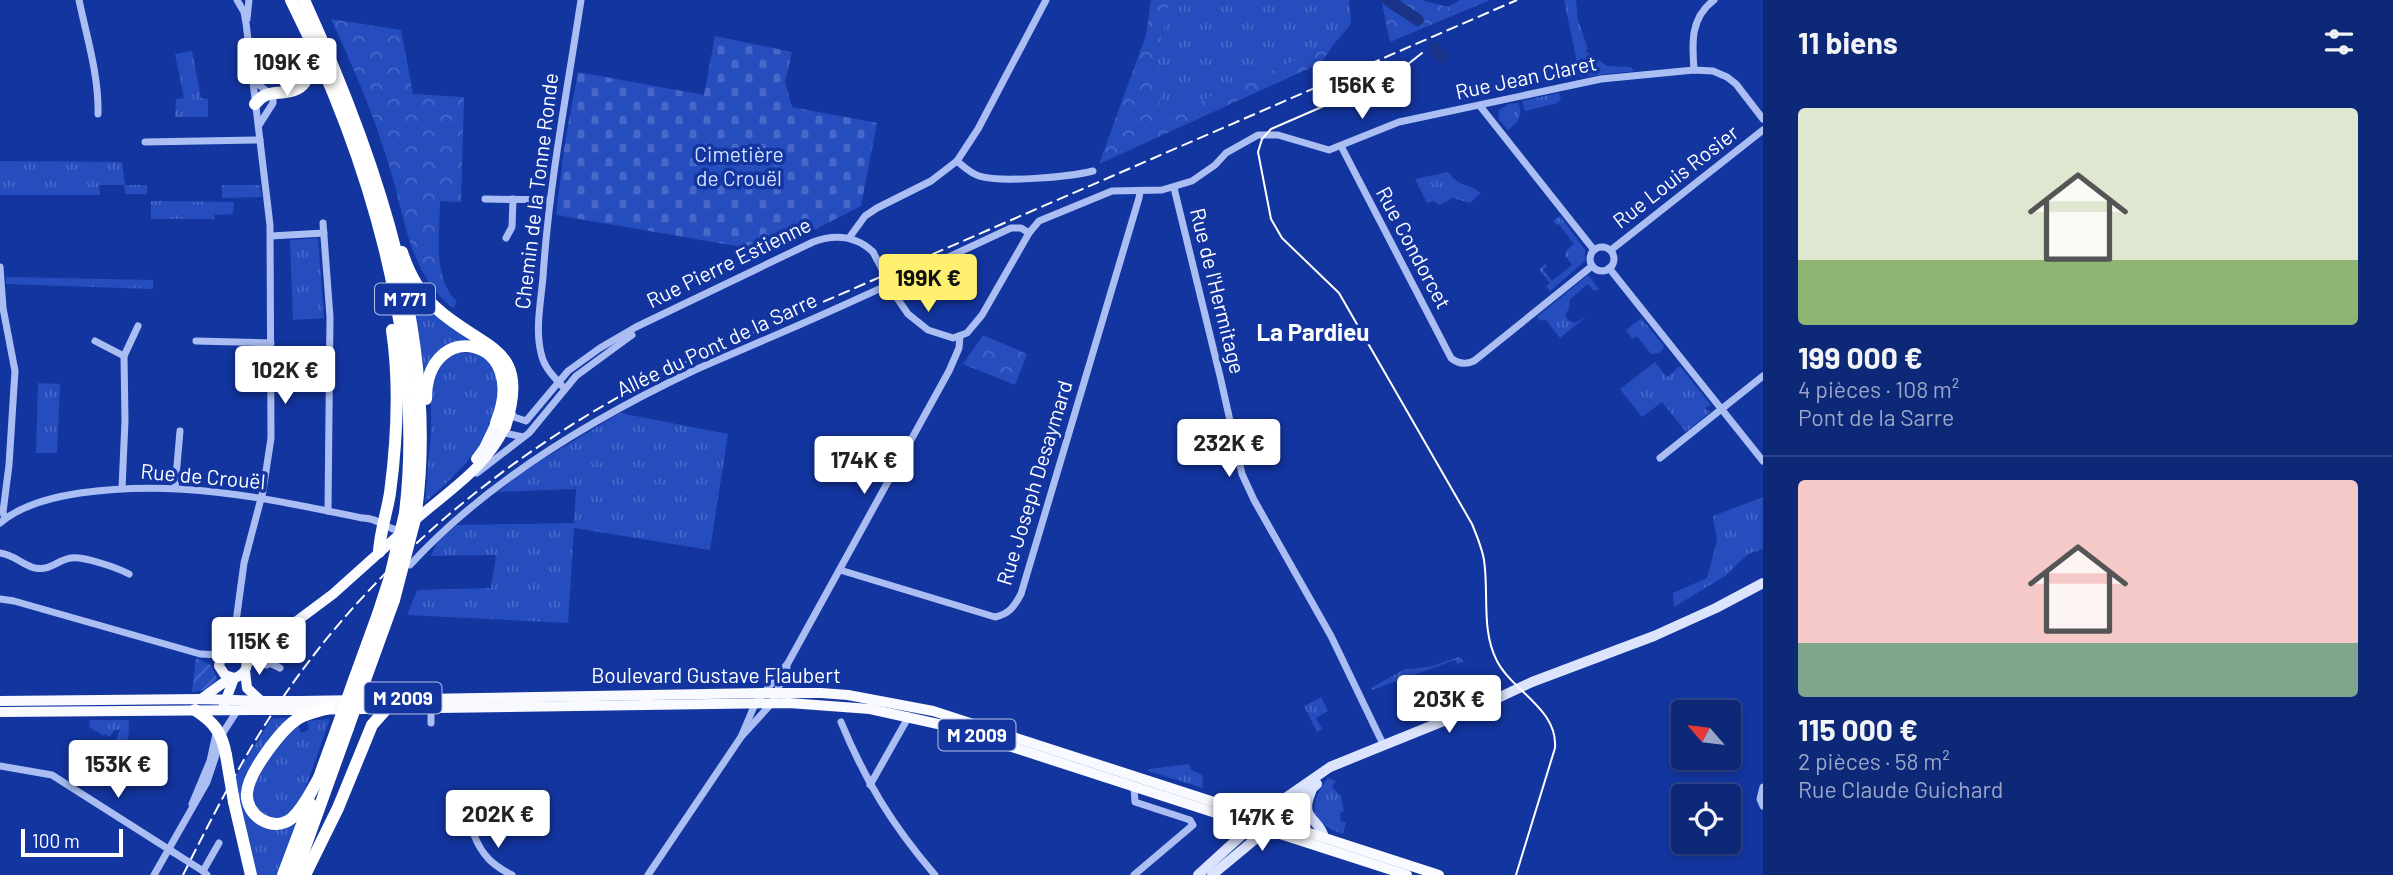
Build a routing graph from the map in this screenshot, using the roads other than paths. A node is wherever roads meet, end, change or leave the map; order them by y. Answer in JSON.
{"nodes":[{"id":1,"x":79,"y":0,"type":"edge"},
{"id":2,"x":237,"y":0,"type":"edge"},
{"id":3,"x":249,"y":0,"type":"edge"},
{"id":4,"x":291,"y":0,"type":"edge"},
{"id":5,"x":304,"y":0,"type":"edge"},
{"id":6,"x":581,"y":0,"type":"edge"},
{"id":7,"x":1046,"y":0,"type":"edge"},
{"id":8,"x":1714,"y":0,"type":"edge"},
{"id":9,"x":246,"y":23,"type":"junction"},
{"id":10,"x":303,"y":23,"type":"junction"},
{"id":11,"x":1694,"y":70,"type":"junction"},
{"id":12,"x":254,"y":80,"type":"junction"},
{"id":13,"x":271,"y":92,"type":"junction"},
{"id":14,"x":255,"y":104,"type":"junction"},
{"id":15,"x":1480,"y":106,"type":"junction"},
{"id":16,"x":97,"y":114,"type":"dead end"},
{"id":17,"x":1763,"y":119,"type":"edge"},
{"id":18,"x":259,"y":125,"type":"junction"},
{"id":19,"x":1763,"y":130,"type":"edge"},
{"id":20,"x":260,"y":140,"type":"junction"},
{"id":21,"x":145,"y":142,"type":"dead end"},
{"id":22,"x":1340,"y":146,"type":"junction"},
{"id":23,"x":957,"y":160,"type":"junction"},
{"id":24,"x":1093,"y":171,"type":"dead end"},
{"id":25,"x":1174,"y":188,"type":"junction"},
{"id":26,"x":1140,"y":191,"type":"junction"},
{"id":27,"x":485,"y":199,"type":"dead end"},
{"id":28,"x":513,"y":199,"type":"junction"},
{"id":29,"x":550,"y":200,"type":"junction"},
{"id":30,"x":323,"y":223,"type":"dead end"},
{"id":31,"x":389,"y":223,"type":"junction"},
{"id":32,"x":324,"y":233,"type":"junction"},
{"id":33,"x":1029,"y":233,"type":"junction"},
{"id":34,"x":271,"y":236,"type":"junction"},
{"id":35,"x":506,"y":238,"type":"dead end"},
{"id":36,"x":849,"y":238,"type":"junction"},
{"id":37,"x":1594,"y":250,"type":"junction"},
{"id":38,"x":1611,"y":250,"type":"junction"},
{"id":39,"x":1592,"y":266,"type":"junction"},
{"id":40,"x":0,"y":267,"type":"edge"},
{"id":41,"x":387,"y":267,"type":"junction"},
{"id":42,"x":1609,"y":268,"type":"junction"},
{"id":43,"x":138,"y":326,"type":"dead end"},
{"id":44,"x":960,"y":336,"type":"junction"},
{"id":45,"x":95,"y":341,"type":"dead end"},
{"id":46,"x":196,"y":341,"type":"dead end"},
{"id":47,"x":271,"y":343,"type":"junction"},
{"id":48,"x":124,"y":356,"type":"junction"},
{"id":49,"x":1763,"y":376,"type":"edge"},
{"id":50,"x":561,"y":385,"type":"junction"},
{"id":51,"x":510,"y":410,"type":"junction"},
{"id":52,"x":1722,"y":410,"type":"junction"},
{"id":53,"x":526,"y":421,"type":"junction"},
{"id":54,"x":499,"y":428,"type":"junction"},
{"id":55,"x":180,"y":431,"type":"dead end"},
{"id":56,"x":523,"y":437,"type":"junction"},
{"id":57,"x":1660,"y":458,"type":"dead end"},
{"id":58,"x":1763,"y":461,"type":"edge"},
{"id":59,"x":420,"y":468,"type":"junction"},
{"id":60,"x":122,"y":488,"type":"junction"},
{"id":61,"x":175,"y":488,"type":"junction"},
{"id":62,"x":444,"y":495,"type":"junction"},
{"id":63,"x":261,"y":497,"type":"junction"},
{"id":64,"x":328,"y":511,"type":"junction"},
{"id":65,"x":379,"y":520,"type":"junction"},
{"id":66,"x":2,"y":521,"type":"edge"},
{"id":67,"x":405,"y":529,"type":"junction"},
{"id":68,"x":379,"y":552,"type":"junction"},
{"id":69,"x":0,"y":553,"type":"edge"},
{"id":70,"x":410,"y":565,"type":"dead end"},
{"id":71,"x":840,"y":570,"type":"junction"},
{"id":72,"x":129,"y":574,"type":"dead end"},
{"id":73,"x":1763,"y":583,"type":"edge"},
{"id":74,"x":0,"y":599,"type":"edge"},
{"id":75,"x":262,"y":647,"type":"junction"},
{"id":76,"x":200,"y":654,"type":"junction"},
{"id":77,"x":241,"y":658,"type":"junction"},
{"id":78,"x":270,"y":663,"type":"junction"},
{"id":79,"x":788,"y":663,"type":"junction"},
{"id":80,"x":280,"y":668,"type":"dead end"},
{"id":81,"x":225,"y":676,"type":"junction"},
{"id":82,"x":784,"y":677,"type":"junction"},
{"id":83,"x":360,"y":680,"type":"junction"},
{"id":84,"x":778,"y":692,"type":"junction"},
{"id":85,"x":763,"y":693,"type":"junction"},
{"id":86,"x":795,"y":693,"type":"junction"},
{"id":87,"x":0,"y":701,"type":"edge"},
{"id":88,"x":261,"y":701,"type":"junction"},
{"id":89,"x":736,"y":703,"type":"junction"},
{"id":90,"x":772,"y":703,"type":"junction"},
{"id":91,"x":755,"y":704,"type":"junction"},
{"id":92,"x":198,"y":705,"type":"junction"},
{"id":93,"x":221,"y":705,"type":"junction"},
{"id":94,"x":431,"y":707,"type":"junction"},
{"id":95,"x":330,"y":708,"type":"junction"},
{"id":96,"x":387,"y":708,"type":"junction"},
{"id":97,"x":237,"y":711,"type":"junction"},
{"id":98,"x":0,"y":712,"type":"edge"},
{"id":99,"x":909,"y":716,"type":"junction"},
{"id":100,"x":747,"y":722,"type":"junction"},
{"id":101,"x":841,"y":722,"type":"dead end"},
{"id":102,"x":431,"y":723,"type":"dead end"},
{"id":103,"x":342,"y":728,"type":"junction"},
{"id":104,"x":221,"y":732,"type":"junction"},
{"id":105,"x":741,"y":737,"type":"junction"},
{"id":106,"x":1383,"y":744,"type":"junction"},
{"id":107,"x":1339,"y":764,"type":"junction"},
{"id":108,"x":0,"y":766,"type":"edge"},
{"id":109,"x":319,"y":778,"type":"junction"},
{"id":110,"x":870,"y":785,"type":"junction"},
{"id":111,"x":1315,"y":785,"type":"junction"},
{"id":112,"x":1134,"y":787,"type":"junction"},
{"id":113,"x":1763,"y":787,"type":"edge"},
{"id":114,"x":1762,"y":802,"type":"edge"},
{"id":115,"x":191,"y":809,"type":"junction"},
{"id":116,"x":1261,"y":817,"type":"junction"},
{"id":117,"x":1277,"y":821,"type":"junction"},
{"id":118,"x":1248,"y":824,"type":"junction"},
{"id":119,"x":1265,"y":830,"type":"junction"},
{"id":120,"x":474,"y":835,"type":"dead end"},
{"id":121,"x":1324,"y":837,"type":"junction"},
{"id":122,"x":219,"y":843,"type":"dead end"},
{"id":123,"x":171,"y":851,"type":"junction"},
{"id":124,"x":205,"y":873,"type":"edge"},
{"id":125,"x":153,"y":875,"type":"edge"},
{"id":126,"x":251,"y":875,"type":"edge"},
{"id":127,"x":284,"y":875,"type":"edge"},
{"id":128,"x":295,"y":875,"type":"edge"},
{"id":129,"x":305,"y":875,"type":"edge"},
{"id":130,"x":512,"y":875,"type":"edge"},
{"id":131,"x":648,"y":875,"type":"edge"},
{"id":132,"x":934,"y":875,"type":"edge"},
{"id":133,"x":1133,"y":875,"type":"edge"},
{"id":134,"x":1198,"y":875,"type":"edge"},
{"id":135,"x":1212,"y":875,"type":"edge"},
{"id":136,"x":1407,"y":875,"type":"edge"},
{"id":137,"x":1439,"y":875,"type":"edge"}],
"edges":[{"from":1,"to":16,"type":"street"},
{"from":2,"to":9,"type":"street"},
{"from":3,"to":9,"type":"street"},
{"from":4,"to":10,"type":"highway","number":"M 771"},
{"from":5,"to":31,"type":"highway","number":"M 771"},
{"from":6,"to":29,"type":"street","name":"Chemin de la Tonne Ronde"},
{"from":7,"to":23,"type":"street"},
{"from":8,"to":11,"type":"street"},
{"from":9,"to":12,"type":"street"},
{"from":10,"to":13,"type":"highway"},
{"from":10,"to":41,"type":"highway","number":"M 771"},
{"from":11,"to":15,"type":"street","name":"Rue Jean Claret"},
{"from":11,"to":17,"type":"street","name":"Rue Jean Claret"},
{"from":12,"to":13,"type":"street"},
{"from":12,"to":14,"type":"street"},
{"from":13,"to":14,"type":"highway"},
{"from":13,"to":18,"type":"street"},
{"from":14,"to":18,"type":"street"},
{"from":15,"to":22,"type":"street","name":"Rue Jean Claret"},
{"from":15,"to":37,"type":"street"},
{"from":18,"to":20,"type":"street"},
{"from":19,"to":38,"type":"street","name":"Rue Louis Rosier"},
{"from":20,"to":21,"type":"street"},
{"from":20,"to":34,"type":"street"},
{"from":22,"to":25,"type":"street","name":"Rue Jean Claret"},
{"from":22,"to":39,"type":"street","name":"Rue Condorcet"},
{"from":23,"to":24,"type":"street"},
{"from":23,"to":36,"type":"street"},
{"from":25,"to":26,"type":"street"},
{"from":25,"to":106,"type":"street","name":"Rue de l'Hermitage"},
{"from":26,"to":33,"type":"street"},
{"from":26,"to":71,"type":"street","name":"Rue Joseph Desaymard"},
{"from":27,"to":28,"type":"street"},
{"from":28,"to":29,"type":"street"},
{"from":28,"to":35,"type":"street"},
{"from":29,"to":50,"type":"street","name":"Chemin de la Tonne Ronde"},
{"from":30,"to":32,"type":"street"},
{"from":31,"to":51,"type":"highway"},
{"from":31,"to":59,"type":"highway","number":"M 771"},
{"from":32,"to":34,"type":"street"},
{"from":32,"to":64,"type":"street"},
{"from":33,"to":44,"type":"street"},
{"from":33,"to":70,"type":"street","name":"Allée du Pont de la Sarre"},
{"from":34,"to":47,"type":"street"},
{"from":36,"to":44,"type":"street","bridge":true},
{"from":36,"to":50,"type":"street","name":"Rue Pierre Estienne"},
{"from":37,"to":38,"type":"street"},
{"from":37,"to":39,"type":"street"},
{"from":38,"to":42,"type":"street"},
{"from":39,"to":42,"type":"street"},
{"from":40,"to":66,"type":"street"},
{"from":41,"to":65,"type":"highway"},
{"from":41,"to":83,"type":"highway","number":"M 771","bridge":true},
{"from":42,"to":52,"type":"street"},
{"from":43,"to":48,"type":"street"},
{"from":44,"to":71,"type":"street"},
{"from":45,"to":48,"type":"street"},
{"from":46,"to":47,"type":"street"},
{"from":47,"to":63,"type":"street"},
{"from":48,"to":60,"type":"street"},
{"from":49,"to":52,"type":"street"},
{"from":50,"to":53,"type":"street","name":"Rue Pierre Estienne"},
{"from":50,"to":56,"type":"street","name":"Rue Pierre Estienne"},
{"from":51,"to":53,"type":"street"},
{"from":51,"to":54,"type":"highway"},
{"from":52,"to":57,"type":"street"},
{"from":52,"to":58,"type":"street"},
{"from":53,"to":54,"type":"street"},
{"from":54,"to":56,"type":"street"},
{"from":54,"to":59,"type":"highway"},
{"from":54,"to":62,"type":"main road","name":"Rue Pierre Estienne"},
{"from":55,"to":61,"type":"street"},
{"from":56,"to":62,"type":"street","name":"Rue Pierre Estienne"},
{"from":59,"to":83,"type":"highway","number":"M 771","bridge":true},
{"from":60,"to":61,"type":"street","name":"Rue de Crouël"},
{"from":60,"to":66,"type":"street","name":"Rue de Crouël"},
{"from":61,"to":63,"type":"street","name":"Rue de Crouël"},
{"from":62,"to":67,"type":"main road","name":"Rue Pierre Estienne"},
{"from":63,"to":64,"type":"street","name":"Rue de Crouël"},
{"from":63,"to":77,"type":"street"},
{"from":64,"to":65,"type":"street","name":"Rue de Crouël"},
{"from":65,"to":67,"type":"street","name":"Rue de Crouël"},
{"from":65,"to":68,"type":"highway"},
{"from":67,"to":68,"type":"main road","name":"Rue Pierre Estienne"},
{"from":68,"to":75,"type":"main road","name":"Rue Pierre Estienne"},
{"from":69,"to":72,"type":"street"},
{"from":71,"to":79,"type":"street"},
{"from":73,"to":106,"type":"main road"},
{"from":74,"to":76,"type":"street"},
{"from":75,"to":77,"type":"main road","name":"Rue Pierre Estienne"},
{"from":75,"to":78,"type":"street"},
{"from":76,"to":77,"type":"street"},
{"from":76,"to":81,"type":"street"},
{"from":77,"to":78,"type":"street"},
{"from":77,"to":81,"type":"main road","name":"Rue Pierre Estienne"},
{"from":77,"to":81,"type":"main road"},
{"from":77,"to":88,"type":"main road"},
{"from":78,"to":80,"type":"street"},
{"from":79,"to":82,"type":"street"},
{"from":79,"to":85,"type":"street"},
{"from":81,"to":92,"type":"main road","name":"Rue Pierre Estienne"},
{"from":81,"to":93,"type":"main road"},
{"from":82,"to":84,"type":"street"},
{"from":82,"to":86,"type":"street"},
{"from":83,"to":103,"type":"highway","number":"M 771","bridge":true},
{"from":84,"to":85,"type":"main road","name":"Boulevard Gustave Flaubert","number":"M 2009"},
{"from":84,"to":86,"type":"main road","name":"Boulevard Gustave Flaubert","number":"M 2009"},
{"from":84,"to":90,"type":"street"},
{"from":85,"to":88,"type":"main road","name":"Boulevard Gustave Flaubert","number":"M 2009","bridge":true},
{"from":85,"to":91,"type":"street"},
{"from":86,"to":116,"type":"main road","name":"Boulevard Gustave Flaubert","number":"M 2009"},
{"from":87,"to":92,"type":"main road","number":"M 2009"},
{"from":88,"to":93,"type":"main road","name":"Boulevard Gustave Flaubert","number":"M 2009"},
{"from":89,"to":91,"type":"main road","name":"Boulevard Gustave Flaubert","number":"M 2009"},
{"from":89,"to":94,"type":"main road","name":"Boulevard Gustave Flaubert","number":"M 2009"},
{"from":89,"to":100,"type":"street"},
{"from":90,"to":91,"type":"main road","name":"Boulevard Gustave Flaubert","number":"M 2009"},
{"from":90,"to":99,"type":"main road","name":"Boulevard Gustave Flaubert","number":"M 2009"},
{"from":90,"to":105,"type":"street"},
{"from":91,"to":100,"type":"street"},
{"from":92,"to":93,"type":"main road","number":"M 2009"},
{"from":92,"to":98,"type":"main road","number":"M 2009"},
{"from":92,"to":104,"type":"highway"},
{"from":93,"to":97,"type":"main road","name":"Boulevard Gustave Flaubert","number":"M 2009"},
{"from":93,"to":104,"type":"main road"},
{"from":94,"to":96,"type":"main road","name":"Boulevard Gustave Flaubert","number":"M 2009"},
{"from":94,"to":102,"type":"street"},
{"from":95,"to":96,"type":"main road","name":"Boulevard Gustave Flaubert","number":"M 2009"},
{"from":95,"to":97,"type":"main road","name":"Boulevard Gustave Flaubert","number":"M 2009","bridge":true},
{"from":95,"to":109,"type":"highway"},
{"from":96,"to":129,"type":"highway"},
{"from":97,"to":104,"type":"street"},
{"from":99,"to":110,"type":"street"},
{"from":99,"to":112,"type":"main road","name":"Boulevard Gustave Flaubert","number":"M 2009"},
{"from":100,"to":105,"type":"street"},
{"from":101,"to":110,"type":"street"},
{"from":103,"to":109,"type":"highway","number":"M 771"},
{"from":103,"to":128,"type":"highway","number":"M 771"},
{"from":104,"to":115,"type":"street"},
{"from":104,"to":115,"type":"street"},
{"from":104,"to":126,"type":"highway","bridge":true},
{"from":105,"to":131,"type":"street"},
{"from":106,"to":107,"type":"main road"},
{"from":107,"to":111,"type":"main road"},
{"from":107,"to":116,"type":"main road"},
{"from":108,"to":123,"type":"street"},
{"from":109,"to":127,"type":"highway","number":"M 771"},
{"from":110,"to":132,"type":"street"},
{"from":111,"to":117,"type":"main road"},
{"from":111,"to":121,"type":"main road"},
{"from":112,"to":118,"type":"main road","name":"Boulevard Gustave Flaubert","number":"M 2009"},
{"from":112,"to":133,"type":"street"},
{"from":113,"to":114,"type":"street"},
{"from":115,"to":123,"type":"street"},
{"from":116,"to":117,"type":"main road","name":"Boulevard Gustave Flaubert","number":"M 2009"},
{"from":116,"to":118,"type":"main road"},
{"from":117,"to":119,"type":"main road"},
{"from":117,"to":121,"type":"main road","name":"Boulevard Gustave Flaubert","number":"M 2009"},
{"from":118,"to":119,"type":"main road","name":"Boulevard Gustave Flaubert","number":"M 2009"},
{"from":118,"to":134,"type":"main road"},
{"from":119,"to":135,"type":"main road"},
{"from":119,"to":136,"type":"main road","name":"Boulevard Gustave Flaubert","number":"M 2009"},
{"from":120,"to":130,"type":"street"},
{"from":121,"to":137,"type":"main road","name":"Boulevard Gustave Flaubert","number":"M 2009"},
{"from":122,"to":124,"type":"street"},
{"from":123,"to":124,"type":"street","bridge":true},
{"from":123,"to":125,"type":"street"}]}
